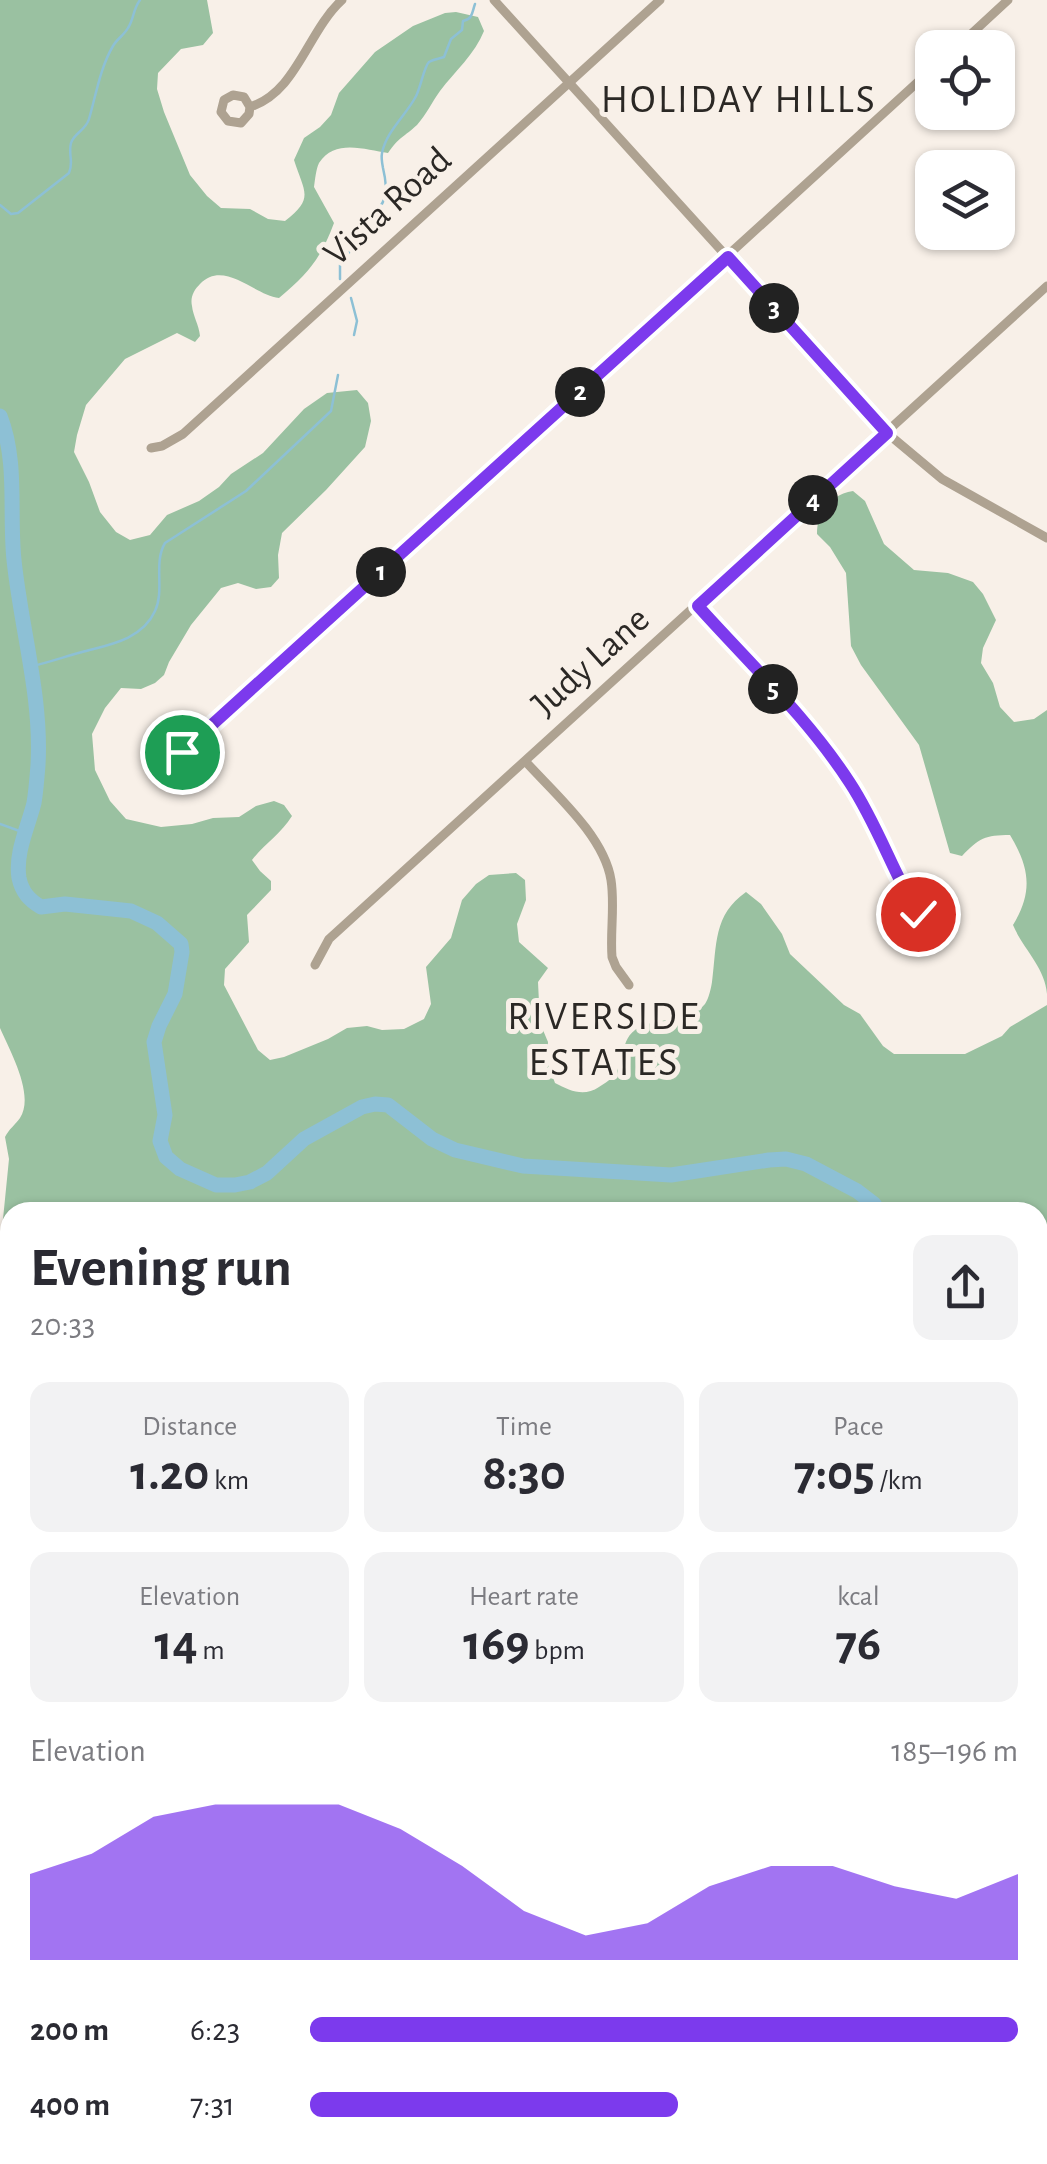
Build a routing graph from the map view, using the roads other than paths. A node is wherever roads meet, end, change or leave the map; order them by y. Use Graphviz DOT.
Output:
graph roads {
  1 [pos="342,0"];
  2 [pos="494,0"];
  3 [pos="660,0"];
  4 [pos="1008,0"];
  5 [pos="976,30"];
  6 [pos="569,82"];
  7 [pos="915,86"];
  8 [pos="250,107"];
  9 [pos="728,257"];
  10 [pos="1047,286"];
  11 [pos="887,433"];
  12 [pos="152,448"];
  13 [pos="1047,538"];
  14 [pos="698,606"];
  15 [pos="182,752"];
  16 [pos="526,762"];
  17 [pos="944,939"];
  18 [pos="314,964"];
  19 [pos="629,985"];
  1 -- 8 [label="street"];
  2 -- 6 [label="street"];
  3 -- 6 [label="street, Vista Road"];
  4 -- 5 [label="street"];
  6 -- 9 [label="street"];
  6 -- 12 [label="street, Vista Road"];
  7 -- 9 [label="street"];
  9 -- 11 [label="street"];
  9 -- 15 [label="street"];
  10 -- 11 [label="street, Judy Lane"];
  11 -- 13 [label="street"];
  11 -- 14 [label="street, Judy Lane"];
  14 -- 16 [label="street, Judy Lane"];
  14 -- 17 [label="street"];
  16 -- 18 [label="street, Judy Lane"];
  16 -- 19 [label="street"];
}
